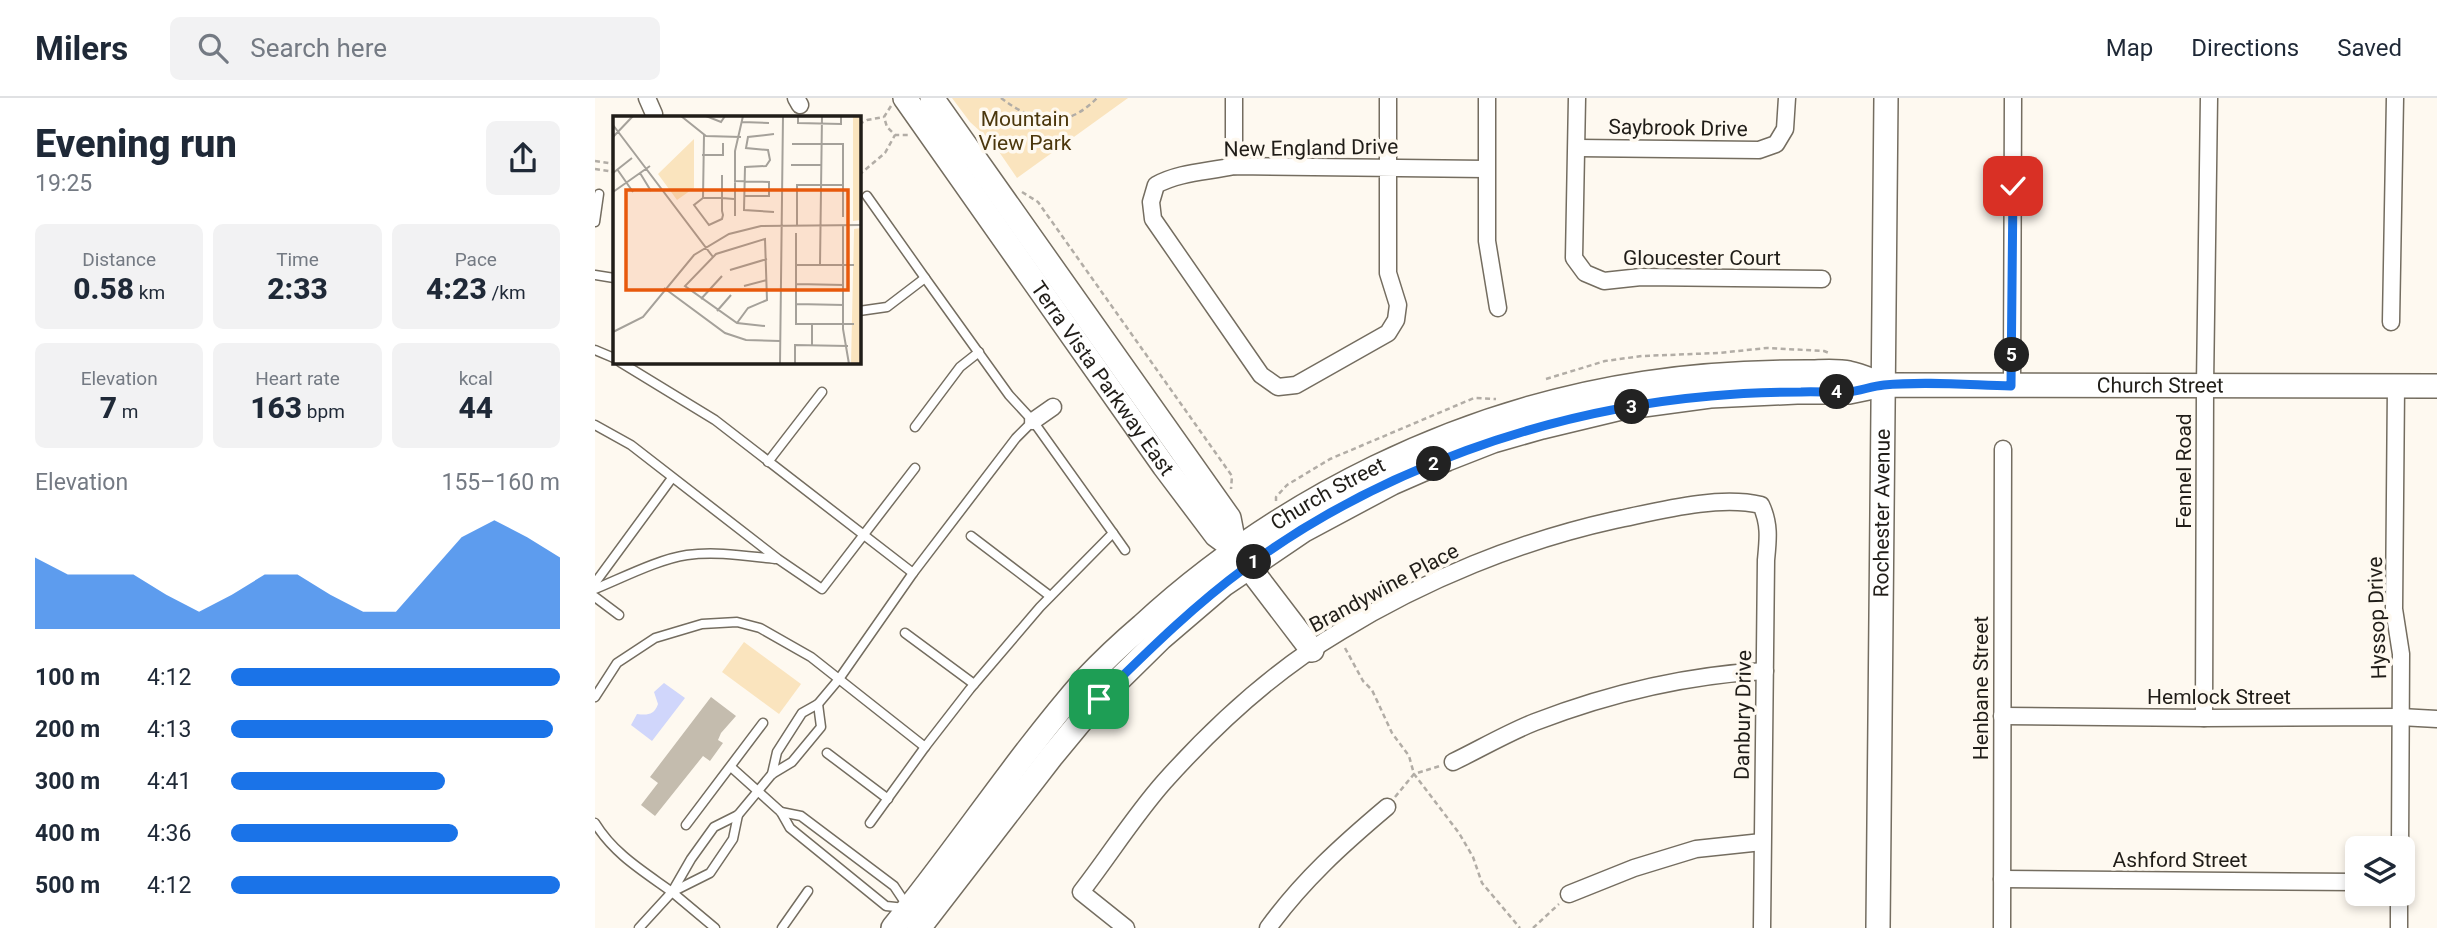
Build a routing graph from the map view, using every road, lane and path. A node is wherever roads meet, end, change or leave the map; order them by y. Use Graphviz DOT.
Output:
graph roads {
  1 [pos="647,98"];
  2 [pos="932,98"];
  3 [pos="1001,98"];
  4 [pos="1097,98"];
  5 [pos="1234,98"];
  6 [pos="1388,98"];
  7 [pos="1486,98"];
  8 [pos="1577,98"];
  9 [pos="1787,98"];
  10 [pos="1886,98"];
  11 [pos="2014,98"];
  12 [pos="2209,98"];
  13 [pos="2395,98"];
  14 [pos="899,101"];
  15 [pos="654,114"];
  16 [pos="884,117"];
  17 [pos="861,123"];
  18 [pos="912,132"];
  19 [pos="895,135"];
  20 [pos="1578,148"];
  21 [pos="595,161"];
  22 [pos="613,164"];
  23 [pos="1234,166"];
  24 [pos="1388,166"];
  25 [pos="595,169"];
  26 [pos="1486,169"];
  27 [pos="613,172"];
  28 [pos="861,173"];
  29 [pos="1022,192"];
  30 [pos="599,194"];
  31 [pos="867,196"];
  32 [pos="595,222"];
  33 [pos="595,275"];
  34 [pos="613,278"];
  35 [pos="925,278"];
  36 [pos="1822,279"];
  37 [pos="1498,308"];
  38 [pos="861,311"];
  39 [pos="2391,322"];
  40 [pos="595,349"];
  41 [pos="979,352"];
  42 [pos="1832,355"];
  43 [pos="613,358"];
  44 [pos="623,364"];
  45 [pos="1546,379"];
  46 [pos="1883,385"];
  47 [pos="2011,386"];
  48 [pos="2205,386"];
  49 [pos="2396,386"];
  50 [pos="2437,387"];
  51 [pos="822,392"];
  52 [pos="1498,400"];
  53 [pos="1053,407"];
  54 [pos="1033,421"];
  55 [pos="595,425"];
  56 [pos="915,427"];
  57 [pos="2003,449"];
  58 [pos="768,462"];
  59 [pos="915,468"];
  60 [pos="672,478"];
  61 [pos="1231,493"];
  62 [pos="1276,505"];
  63 [pos="1761,505"];
  64 [pos="1113,533"];
  65 [pos="864,535"];
  66 [pos="971,536"];
  67 [pos="1125,550"];
  68 [pos="1241,558"];
  69 [pos="778,559"];
  70 [pos="912,573"];
  71 [pos="595,583"];
  72 [pos="595,589"];
  73 [pos="1050,596"];
  74 [pos="595,597"];
  75 [pos="619,614"];
  76 [pos="905,633"];
  77 [pos="1345,648"];
  78 [pos="1312,650"];
  79 [pos="1765,671"];
  80 [pos="839,680"];
  81 [pos="974,684"];
  82 [pos="595,697"];
  83 [pos="818,704"];
  84 [pos="2002,716"];
  85 [pos="2400,717"];
  86 [pos="2204,718"];
  87 [pos="2437,719"];
  88 [pos="763,723"];
  89 [pos="925,747"];
  90 [pos="827,753"];
  91 [pos="1453,762"];
  92 [pos="731,768"];
  93 [pos="772,774"];
  94 [pos="1414,774"];
  95 [pos="759,791"];
  96 [pos="888,799"];
  97 [pos="1387,807"];
  98 [pos="781,812"];
  99 [pos="737,815"];
  100 [pos="595,823"];
  101 [pos="870,823"];
  102 [pos="686,825"];
  103 [pos="2400,836"];
  104 [pos="1762,842"];
  105 [pos="2002,879"];
  106 [pos="2345,882"];
  107 [pos="808,891"];
  108 [pos="672,892"];
  109 [pos="1569,894"];
  110 [pos="2399,906"];
  111 [pos="923,921"];
  112 [pos="639,928"];
  113 [pos="715,928"];
  114 [pos="782,928"];
  115 [pos="893,928"];
  116 [pos="1126,928"];
  117 [pos="1268,928"];
  118 [pos="1520,928"];
  119 [pos="1533,928"];
  120 [pos="1762,928"];
  121 [pos="1878,928"];
  122 [pos="2002,928"];
  123 [pos="2399,928"];
  1 -- 15 [label="street"];
  2 -- 68 [label="main road"];
  3 -- 4 [label="path"];
  5 -- 23 [label="street"];
  6 -- 24 [label="street"];
  7 -- 26 [label="street"];
  8 -- 20 [label="street"];
  9 -- 20 [label="street, Saybrook Drive"];
  10 -- 46 [label="main road, Rochester Avenue"];
  11 -- 47 [label="street"];
  12 -- 48 [label="street, Fennel Road"];
  13 -- 39 [label="street"];
  14 -- 16 [label="path"];
  14 -- 68 [label="main road, Terra Vista Parkway East"];
  16 -- 17 [label="path"];
  16 -- 19 [label="path"];
  18 -- 19 [label="path"];
  19 -- 28 [label="path"];
  20 -- 36 [label="street, Gloucester Court"];
  21 -- 22 [label="path"];
  23 -- 24 [label="street, New England Drive"];
  23 -- 24 [label="street, New England Drive"];
  24 -- 26 [label="street, New England Drive"];
  25 -- 27 [label="path"];
  26 -- 37 [label="street"];
  29 -- 61 [label="path"];
  30 -- 32 [label="lane"];
  31 -- 35 [label="lane"];
  33 -- 34 [label="lane"];
  35 -- 38 [label="lane"];
  35 -- 41 [label="lane"];
  40 -- 43 [label="lane"];
  41 -- 54 [label="lane"];
  41 -- 56 [label="lane"];
  42 -- 45 [label="path"];
  44 -- 58 [label="lane"];
  46 -- 47 [label="main road, Church Street"];
  46 -- 68 [label="main road, Church Street"];
  46 -- 121 [label="main road, Rochester Avenue"];
  47 -- 48 [label="main road, Church Street"];
  48 -- 49 [label="main road, Church Street"];
  48 -- 86 [label="street, Fennel Road"];
  49 -- 50 [label="main road, Church Street"];
  49 -- 85 [label="street, Hyssop Drive"];
  51 -- 58 [label="lane"];
  52 -- 62 [label="path"];
  53 -- 54 [label="street"];
  54 -- 64 [label="lane"];
  54 -- 70 [label="lane"];
  55 -- 60 [label="lane"];
  57 -- 84 [label="street, Henbane Street"];
  58 -- 65 [label="lane"];
  59 -- 65 [label="lane"];
  60 -- 69 [label="lane"];
  60 -- 71 [label="lane"];
  63 -- 78 [label="street, Brandywine Place"];
  63 -- 79 [label="street, Danbury Drive"];
  64 -- 67 [label="lane"];
  64 -- 73 [label="lane"];
  65 -- 69 [label="lane"];
  65 -- 70 [label="lane"];
  66 -- 73 [label="lane"];
  68 -- 78 [label="main road, Terra Vista Parkway East"];
  68 -- 111 [label="main road, Church Street"];
  69 -- 72 [label="lane"];
  70 -- 80 [label="lane"];
  73 -- 81 [label="lane"];
  74 -- 75 [label="lane"];
  76 -- 81 [label="lane"];
  77 -- 94 [label="path"];
  78 -- 116 [label="street, Brandywine Place"];
  79 -- 91 [label="street"];
  79 -- 104 [label="street, Danbury Drive"];
  80 -- 82 [label="lane"];
  80 -- 83 [label="lane"];
  80 -- 89 [label="lane"];
  81 -- 89 [label="lane"];
  83 -- 93 [label="lane"];
  83 -- 93 [label="lane"];
  84 -- 86 [label="street, Hemlock Street"];
  84 -- 105 [label="street, Henbane Street"];
  85 -- 86 [label="street, Hemlock Street"];
  85 -- 87 [label="street, Hemlock Street"];
  85 -- 103 [label="street, Hyssop Drive"];
  88 -- 92 [label="lane"];
  89 -- 96 [label="lane"];
  90 -- 96 [label="lane"];
  91 -- 94 [label="path"];
  92 -- 95 [label="lane"];
  92 -- 102 [label="lane"];
  93 -- 95 [label="lane"];
  94 -- 97 [label="path"];
  94 -- 118 [label="path"];
  95 -- 98 [label="lane"];
  95 -- 99 [label="lane"];
  96 -- 101 [label="lane"];
  97 -- 117 [label="street"];
  98 -- 111 [label="lane"];
  98 -- 111 [label="lane"];
  99 -- 108 [label="lane"];
  99 -- 108 [label="lane"];
  100 -- 108 [label="lane"];
  104 -- 109 [label="street"];
  104 -- 120 [label="street, Danbury Drive"];
  105 -- 106 [label="street, Ashford Street"];
  105 -- 122 [label="street, Henbane Street"];
  107 -- 114 [label="lane"];
  108 -- 112 [label="lane"];
  108 -- 113 [label="lane"];
  109 -- 119 [label="path"];
  110 -- 123 [label="street"];
  111 -- 115 [label="main road, Church Street"];
}
